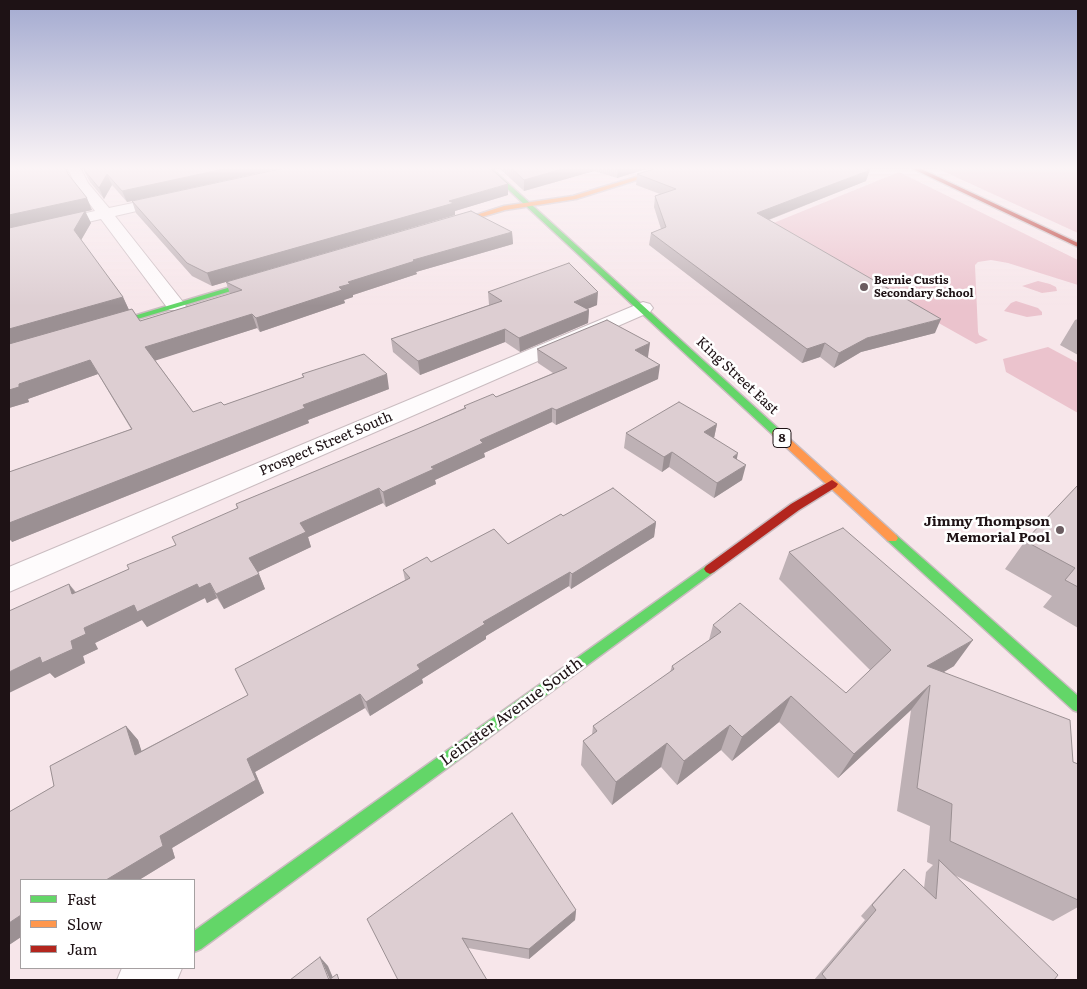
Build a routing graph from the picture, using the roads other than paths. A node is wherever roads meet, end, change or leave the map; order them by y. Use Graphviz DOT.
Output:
graph roads {
  1 [pos="110,213"];
  2 [pos="484,213"];
  3 [pos="538,213"];
  4 [pos="1009,213"];
  5 [pos="106,214"];
  6 [pos="429,231"];
  7 [pos="9,235"];
  8 [pos="1078,246"];
  9 [pos="279,275"];
  10 [pos="176,306"];
  11 [pos="643,308"];
  12 [pos="92,330"];
  13 [pos="832,484"];
  14 [pos="9,580"];
  15 [pos="1078,706"];
  16 [pos="195,941"];
  17 [pos="157,969"];
  18 [pos="141,980"];
  1 -- 5 [label="street"];
  2 -- 6 [label="main road"];
  3 -- 11 [label="main road, King Street East / 8"];
  4 -- 8 [label="main road"];
  5 -- 7 [label="street"];
  5 -- 10 [label="street"];
  9 -- 10 [label="main road"];
  10 -- 12 [label="main road"];
  11 -- 13 [label="main road, King Street East / 8"];
  11 -- 14 [label="street, Prospect Street South"];
  13 -- 15 [label="main road, King Street East / 8"];
  13 -- 16 [label="main road, Leinster Avenue South"];
  17 -- 18 [label="street"];
}
